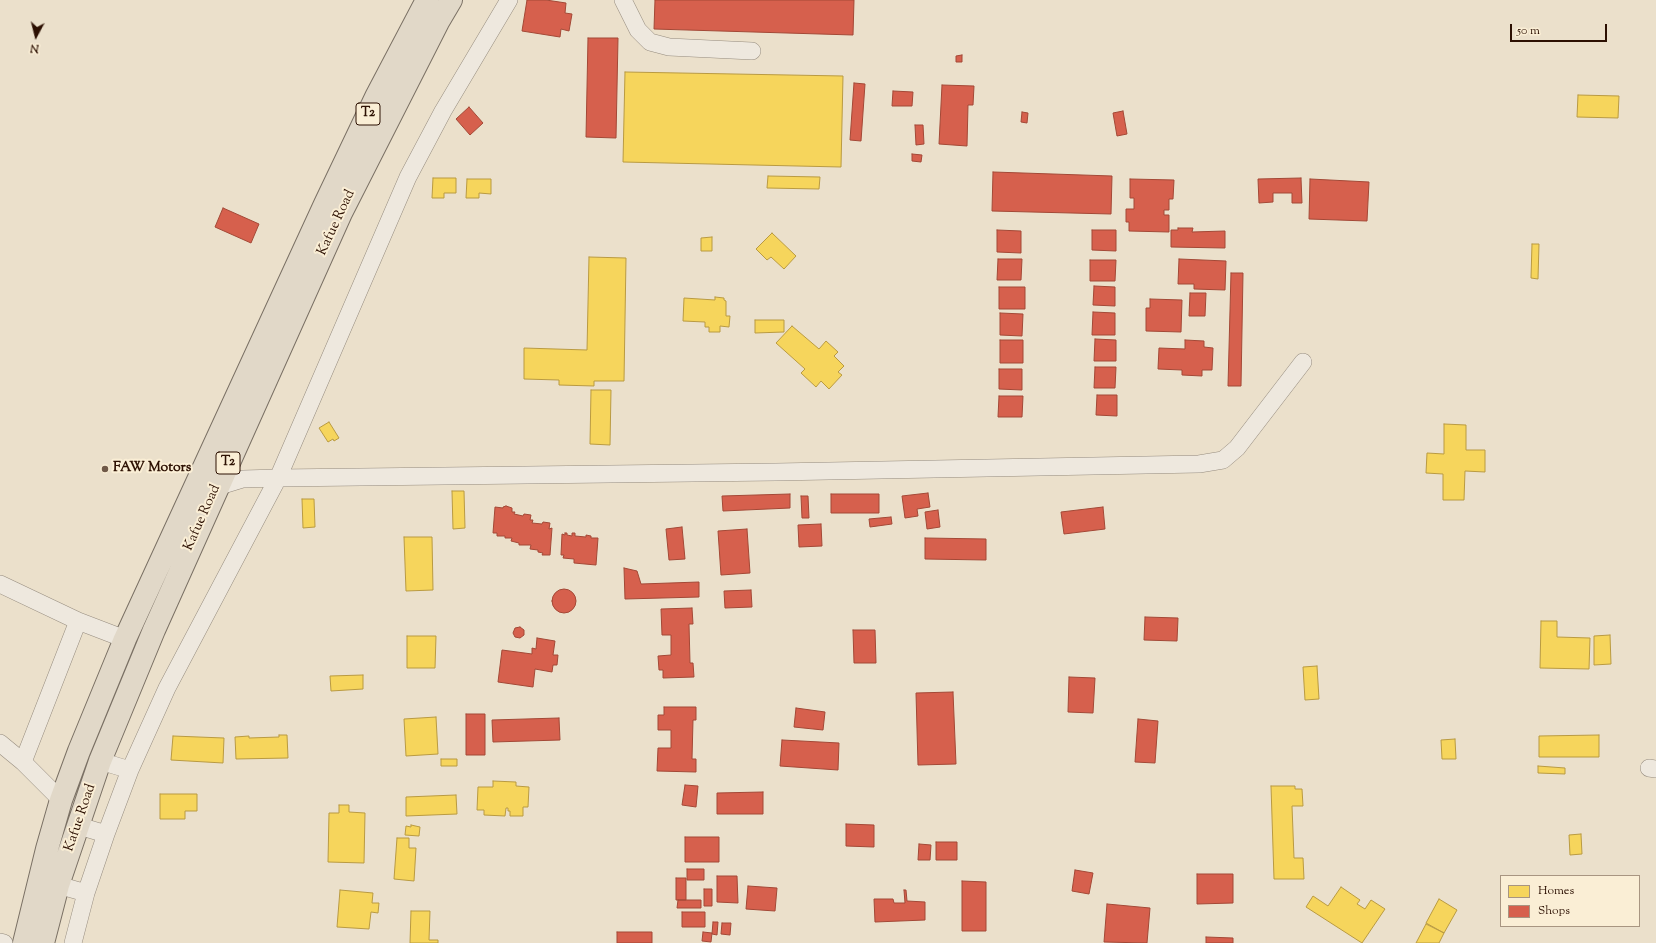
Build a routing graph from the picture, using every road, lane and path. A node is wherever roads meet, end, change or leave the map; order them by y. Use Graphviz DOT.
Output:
graph roads {
  1 [pos="416,0"];
  2 [pos="428,0"];
  3 [pos="451,0"];
  4 [pos="509,0"];
  5 [pos="623,0"];
  6 [pos="414,26"];
  7 [pos="752,51"];
  8 [pos="1303,362"];
  9 [pos="278,478"];
  10 [pos="217,487"];
  11 [pos="0,584"];
  12 [pos="78,621"];
  13 [pos="125,639"];
  14 [pos="0,743"];
  15 [pos="100,761"];
  16 [pos="23,762"];
  17 [pos="130,770"];
  18 [pos="61,800"];
  19 [pos="79,826"];
  20 [pos="106,834"];
  21 [pos="58,885"];
  22 [pos="86,893"];
  23 [pos="0,942"];
  24 [pos="4,943"];
  25 [pos="24,943"];
  26 [pos="44,943"];
  27 [pos="73,943"];
  1 -- 6 [label="street"];
  2 -- 6 [label="main road, Kafue Road / T2"];
  3 -- 10 [label="main road, Kafue Road / T2"];
  4 -- 9 [label="street"];
  5 -- 7 [label="street"];
  6 -- 13 [label="main road, Kafue Road / T2"];
  8 -- 9 [label="street"];
  9 -- 10 [label="street"];
  9 -- 17 [label="street"];
  10 -- 15 [label="main road, Kafue Road / T2"];
  11 -- 12 [label="street"];
  12 -- 13 [label="street"];
  12 -- 16 [label="street"];
  13 -- 18 [label="main road, Kafue Road / T2"];
  14 -- 16 [label="street"];
  15 -- 17 [label="street"];
  15 -- 19 [label="main road, Kafue Road / T2"];
  16 -- 18 [label="street"];
  17 -- 20 [label="street"];
  18 -- 25 [label="main road, Kafue Road / T2"];
  19 -- 20 [label="street"];
  19 -- 21 [label="main road, Kafue Road / T2"];
  20 -- 22 [label="street"];
  21 -- 22 [label="street"];
  21 -- 26 [label="main road, Kafue Road / T2"];
  22 -- 27 [label="street"];
  23 -- 24 [label="street"];
}
